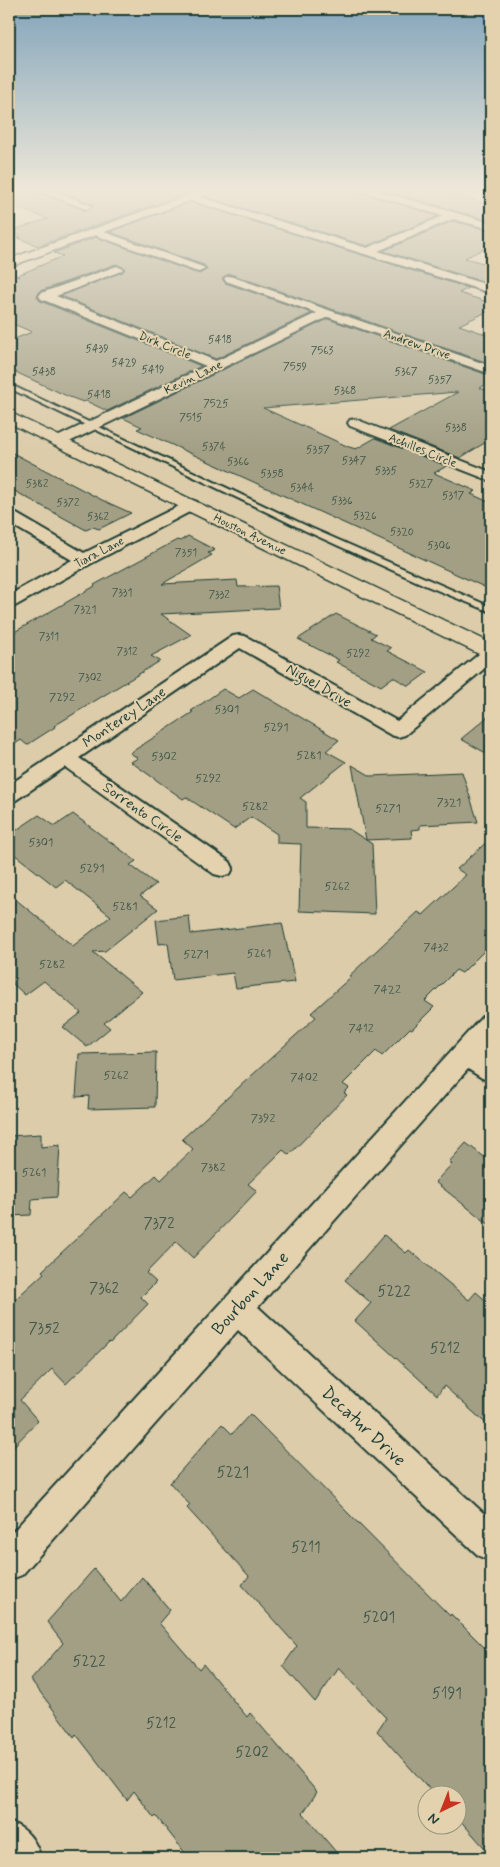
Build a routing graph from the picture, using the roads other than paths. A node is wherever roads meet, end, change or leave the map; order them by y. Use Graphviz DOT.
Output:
graph roads {
  1 [pos="95,277"];
  2 [pos="449,277"];
  3 [pos="230,279"];
  4 [pos="491,290"];
  5 [pos="327,312"];
  6 [pos="217,366"];
  7 [pos="491,370"];
  8 [pos="9,386"];
  9 [pos="9,417"];
  10 [pos="356,423"];
  11 [pos="92,426"];
  12 [pos="60,441"];
  13 [pos="491,478"];
  14 [pos="191,505"];
  15 [pos="9,516"];
  16 [pos="84,560"];
  17 [pos="9,602"];
  18 [pos="491,610"];
  19 [pos="240,640"];
  20 [pos="491,652"];
  21 [pos="64,757"];
  22 [pos="9,795"];
  23 [pos="222,868"];
  24 [pos="491,1025"];
  25 [pos="466,1053"];
  26 [pos="491,1070"];
  27 [pos="236,1308"];
  28 [pos="491,1544"];
  29 [pos="9,1562"];
  30 [pos="9,1842"];
  31 [pos="21,1858"];
  1 -- 6 [label="street, Dirk Circle"];
  2 -- 4 [label="street"];
  3 -- 5 [label="street, Andrew Drive"];
  5 -- 6 [label="street, Kevin Lane"];
  5 -- 7 [label="street, Andrew Drive"];
  6 -- 11 [label="street, Kevin Lane"];
  8 -- 11 [label="lane"];
  9 -- 12 [label="street, Houston Avenue"];
  10 -- 13 [label="street, Achilles Circle"];
  11 -- 12 [label="street, Kevin Lane"];
  11 -- 18 [label="lane"];
  12 -- 14 [label="street, Houston Avenue"];
  14 -- 16 [label="street, Tiara Lane"];
  14 -- 20 [label="street, Houston Avenue"];
  15 -- 16 [label="street"];
  16 -- 17 [label="street, Tiara Lane"];
  19 -- 20 [label="street, Niguel Drive"];
  19 -- 21 [label="street, Monterey Lane"];
  21 -- 22 [label="street, Monterey Lane"];
  21 -- 23 [label="street, Sorrento Circle"];
  24 -- 25 [label="street, Bourbon Lane"];
  25 -- 26 [label="street"];
  25 -- 27 [label="street, Bourbon Lane"];
  27 -- 28 [label="street, Decatur Drive"];
  27 -- 29 [label="street, Bourbon Lane"];
  30 -- 31 [label="street"];
}
